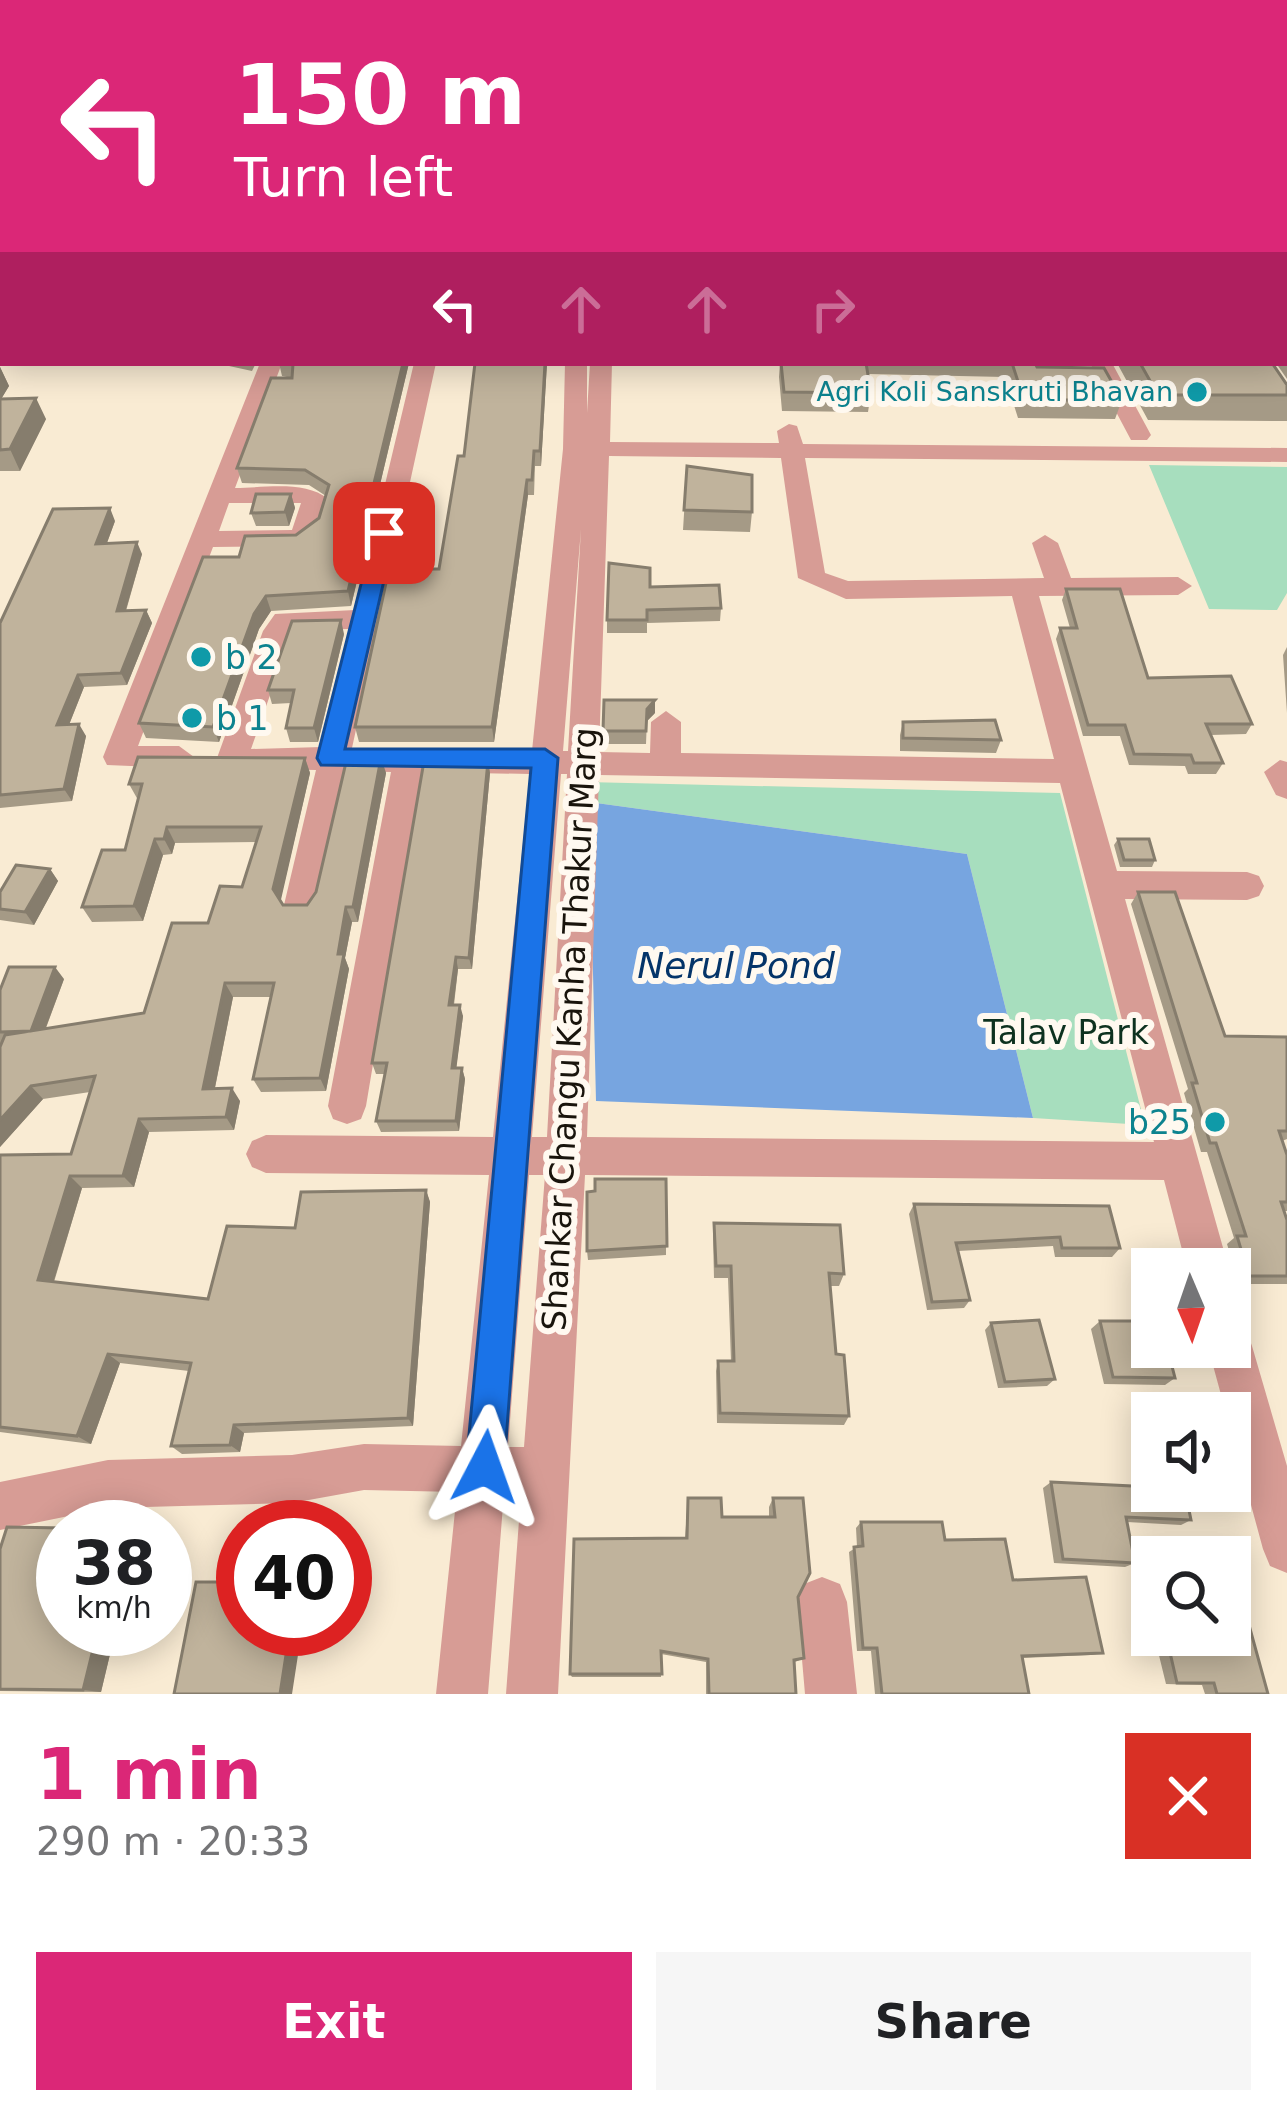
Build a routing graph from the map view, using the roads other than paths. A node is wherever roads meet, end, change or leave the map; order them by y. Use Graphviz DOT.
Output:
graph roads {
  1 [pos="271,366"];
  2 [pos="424,366"];
  3 [pos="576,366"];
  4 [pos="601,366"];
  5 [pos="1103,366"];
  6 [pos="1139,435"];
  7 [pos="1287,436"];
  8 [pos="587,440"];
  9 [pos="789,441"];
  10 [pos="1287,455"];
  11 [pos="222,496"];
  12 [pos="254,496"];
  13 [pos="206,539"];
  14 [pos="241,539"];
  15 [pos="1045,543"];
  16 [pos="1178,586"];
  17 [pos="1023,587"];
  18 [pos="1061,587"];
  19 [pos="364,619"];
  20 [pos="666,722"];
  21 [pos="233,758"];
  22 [pos="330,758"];
  23 [pos="409,758"];
  24 [pos="563,759"];
  25 [pos="665,762"];
  26 [pos="1069,772"];
  27 [pos="1100,885"];
  28 [pos="1247,886"];
  29 [pos="301,905"];
  30 [pos="347,1106"];
  31 [pos="266,1154"];
  32 [pos="508,1154"];
  33 [pos="566,1156"];
  34 [pos="1176,1161"];
  35 [pos="1202,1248"];
  36 [pos="1236,1368"];
  37 [pos="485,1467"];
  38 [pos="547,1471"];
  39 [pos="0,1506"];
  40 [pos="1287,1549"];
  41 [pos="822,1602"];
  42 [pos="462,1694"];
  43 [pos="532,1694"];
  44 [pos="831,1694"];
  1 -- 11 [label="street"];
  2 -- 19 [label="street"];
  3 -- 8 [label="street, Shankar Changu Kanha Thakur Marg"];
  4 -- 8 [label="street, Shankar Changu Kanha Thakur Marg"];
  5 -- 6 [label="street"];
  6 -- 7 [label="street"];
  6 -- 9 [label="street"];
  8 -- 9 [label="street"];
  8 -- 24 [label="street, Shankar Changu Kanha Thakur Marg"];
  9 -- 10 [label="street"];
  9 -- 17 [label="street"];
  11 -- 12 [label="street"];
  11 -- 13 [label="street"];
  12 -- 14 [label="street"];
  12 -- 14 [label="street"];
  13 -- 14 [label="street"];
  13 -- 21 [label="street"];
  15 -- 18 [label="street"];
  16 -- 18 [label="street"];
  17 -- 18 [label="street"];
  17 -- 26 [label="street"];
  19 -- 21 [label="street"];
  19 -- 22 [label="street"];
  20 -- 25 [label="street"];
  21 -- 22 [label="street"];
  22 -- 23 [label="street"];
  22 -- 29 [label="street"];
  23 -- 24 [label="street"];
  23 -- 30 [label="street"];
  24 -- 25 [label="street"];
  24 -- 32 [label="street, Shankar Changu Kanha Thakur Marg"];
  24 -- 33 [label="street, Shankar Changu Kanha Thakur Marg"];
  25 -- 26 [label="street"];
  26 -- 27 [label="street"];
  27 -- 28 [label="street"];
  27 -- 34 [label="street"];
  31 -- 32 [label="street"];
  32 -- 33 [label="street"];
  32 -- 37 [label="street, Shankar Changu Kanha Thakur Marg"];
  33 -- 34 [label="street"];
  33 -- 38 [label="street, Shankar Changu Kanha Thakur Marg"];
  34 -- 35 [label="street"];
  36 -- 40 [label="street"];
  37 -- 38 [label="street"];
  37 -- 39 [label="street"];
  37 -- 42 [label="street, Shankar Changu Kanha Thakur Marg"];
  38 -- 43 [label="street, Shankar Changu Kanha Thakur Marg"];
  41 -- 44 [label="street"];
}
